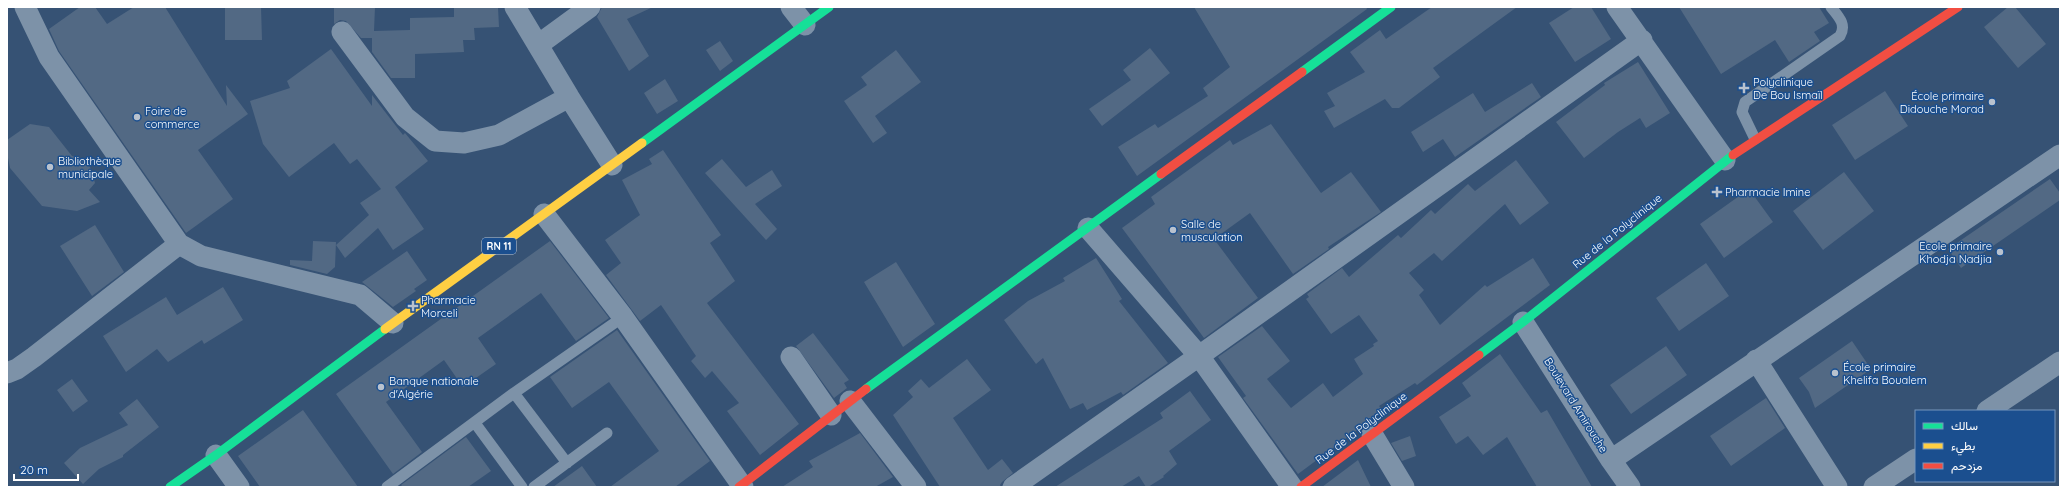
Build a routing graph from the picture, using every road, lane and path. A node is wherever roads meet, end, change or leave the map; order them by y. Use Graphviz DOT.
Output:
graph roads {
  1 [pos="25,7"];
  2 [pos="515,7"];
  3 [pos="590,7"];
  4 [pos="791,7"];
  5 [pos="829,7"];
  6 [pos="1391,7"];
  7 [pos="1617,7"];
  8 [pos="1831,7"];
  9 [pos="1958,7"];
  10 [pos="805,26"];
  11 [pos="342,32"];
  12 [pos="1642,40"];
  13 [pos="538,45"];
  14 [pos="569,97"];
  15 [pos="1755,139"];
  16 [pos="2060,155"];
  17 [pos="1725,160"];
  18 [pos="612,165"];
  19 [pos="544,214"];
  20 [pos="1088,228"];
  21 [pos="179,244"];
  22 [pos="623,317"];
  23 [pos="1523,322"];
  24 [pos="393,323"];
  25 [pos="1199,356"];
  26 [pos="791,357"];
  27 [pos="1756,360"];
  28 [pos="2060,362"];
  29 [pos="7,373"];
  30 [pos="514,393"];
  31 [pos="850,401"];
  32 [pos="1988,410"];
  33 [pos="831,415"];
  34 [pos="475,423"];
  35 [pos="607,433"];
  36 [pos="1372,434"];
  37 [pos="216,455"];
  38 [pos="1611,460"];
  39 [pos="1915,460"];
  40 [pos="566,463"];
  41 [pos="741,486"];
  42 [pos="170,487"];
  43 [pos="239,487"];
  44 [pos="387,487"];
  45 [pos="522,487"];
  46 [pos="534,487"];
  47 [pos="916,487"];
  48 [pos="1012,487"];
  49 [pos="1292,487"];
  50 [pos="1301,487"];
  51 [pos="1404,487"];
  52 [pos="1630,487"];
  53 [pos="1837,487"];
  54 [pos="1874,487"];
  1 -- 21 [label="street"];
  2 -- 13 [label="street"];
  3 -- 13 [label="street"];
  4 -- 10 [label="street"];
  5 -- 10 [label="street, RN 11"];
  6 -- 20 [label="street"];
  7 -- 12 [label="street"];
  8 -- 15 [label="lane"];
  9 -- 15 [label="street, Rue de la Polyclinique"];
  10 -- 18 [label="street, RN 11"];
  11 -- 14 [label="street"];
  12 -- 17 [label="street"];
  12 -- 25 [label="street"];
  13 -- 14 [label="street"];
  14 -- 18 [label="street"];
  15 -- 17 [label="street, Rue de la Polyclinique"];
  16 -- 27 [label="street"];
  17 -- 23 [label="street, Rue de la Polyclinique"];
  18 -- 19 [label="street, RN 11"];
  19 -- 22 [label="street"];
  19 -- 24 [label="street, RN 11"];
  20 -- 25 [label="street"];
  20 -- 31 [label="street"];
  21 -- 24 [label="street"];
  21 -- 29 [label="street"];
  22 -- 30 [label="lane"];
  22 -- 41 [label="street"];
  23 -- 36 [label="street, Rue de la Polyclinique"];
  23 -- 38 [label="street, Boulevard Amirouche"];
  24 -- 37 [label="street, RN 11"];
  25 -- 48 [label="street"];
  25 -- 49 [label="street"];
  26 -- 33 [label="street"];
  27 -- 38 [label="street"];
  27 -- 53 [label="street"];
  28 -- 32 [label="street"];
  30 -- 34 [label="lane"];
  30 -- 40 [label="lane"];
  31 -- 33 [label="street"];
  31 -- 47 [label="street"];
  33 -- 41 [label="street"];
  34 -- 44 [label="lane"];
  34 -- 45 [label="lane"];
  35 -- 40 [label="lane"];
  36 -- 50 [label="street, Rue de la Polyclinique"];
  36 -- 51 [label="street"];
  37 -- 42 [label="street, RN 11"];
  37 -- 43 [label="street"];
  38 -- 52 [label="street, Boulevard Amirouche"];
  39 -- 54 [label="street"];
  40 -- 46 [label="lane"];
}
